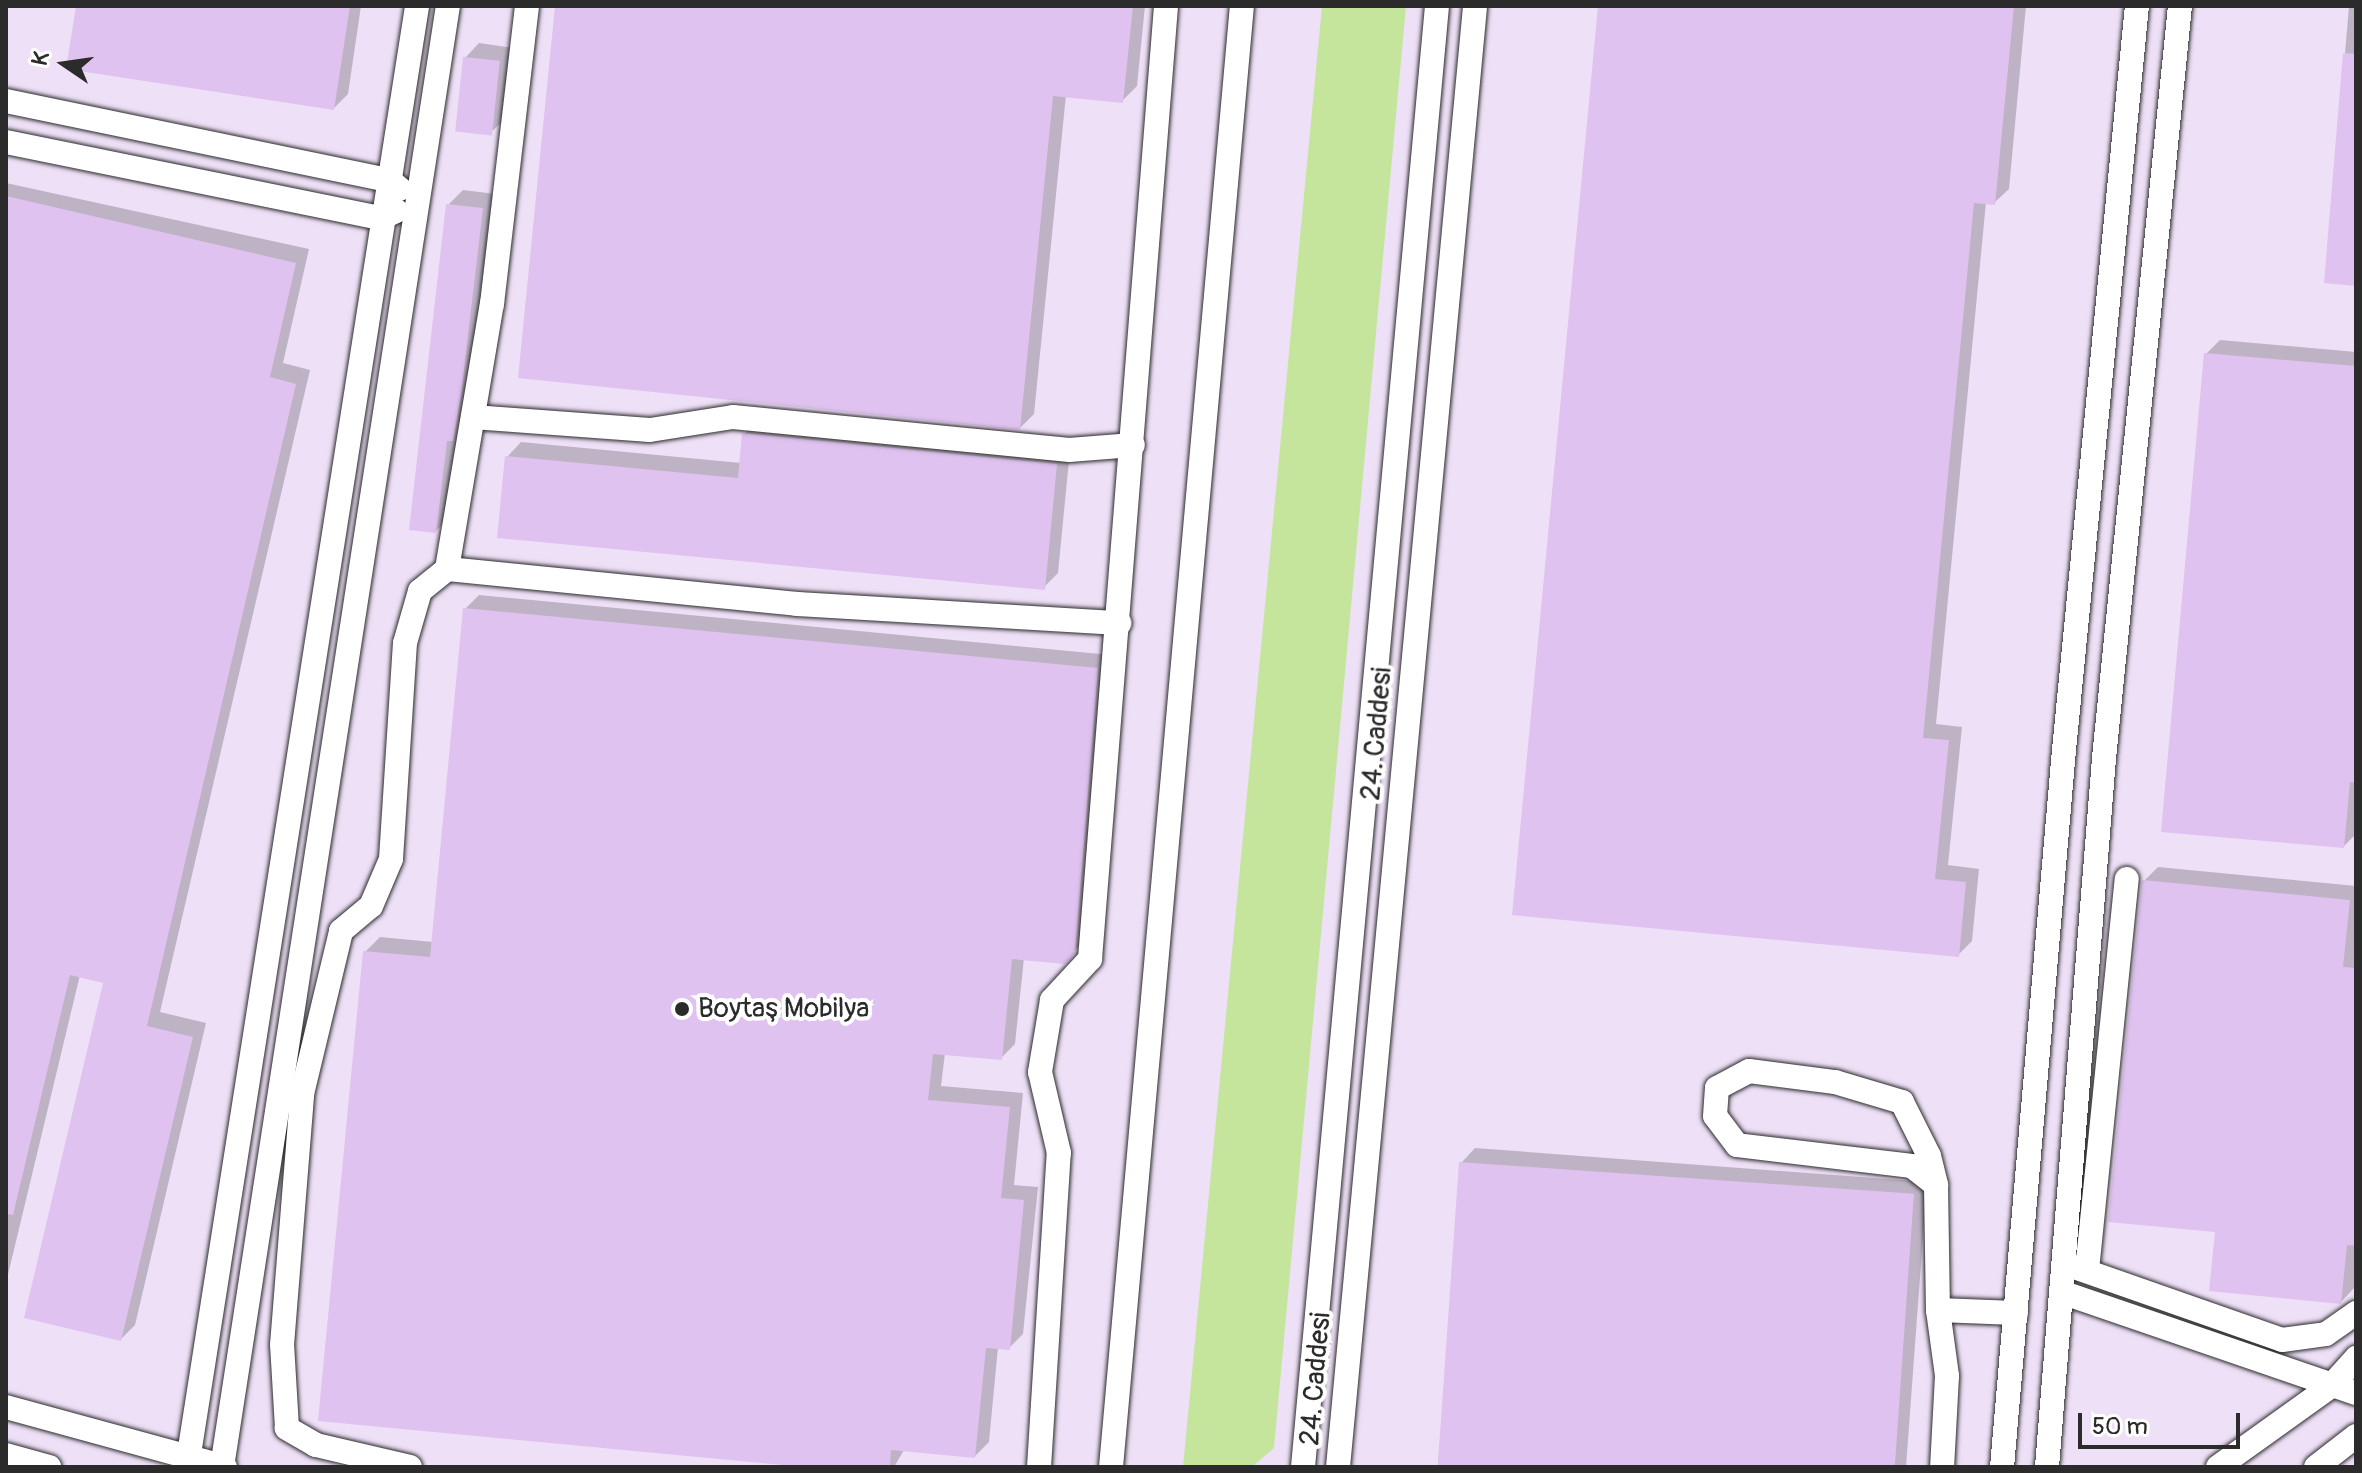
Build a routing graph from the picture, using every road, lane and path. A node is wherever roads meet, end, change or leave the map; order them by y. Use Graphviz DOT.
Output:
graph roads {
  1 [pos="417,6"];
  2 [pos="448,6"];
  3 [pos="527,6"];
  4 [pos="1166,6"];
  5 [pos="1242,6"];
  6 [pos="1437,6"];
  7 [pos="1475,6"];
  8 [pos="2137,6"];
  9 [pos="2180,6"];
  10 [pos="6,101"];
  11 [pos="6,142"];
  12 [pos="389,180"];
  13 [pos="415,202"];
  14 [pos="381,218"];
  15 [pos="473,417"];
  16 [pos="1133,445"];
  17 [pos="447,569"];
  18 [pos="1119,623"];
  19 [pos="2127,879"];
  20 [pos="1936,1185"];
  21 [pos="2075,1268"];
  22 [pos="2061,1292"];
  23 [pos="1938,1310"];
  24 [pos="2016,1313"];
  25 [pos="2356,1313"];
  26 [pos="2356,1358"];
  27 [pos="2331,1386"];
  28 [pos="2356,1393"];
  29 [pos="6,1407"];
  30 [pos="2356,1436"];
  31 [pos="6,1455"];
  32 [pos="186,1462"];
  33 [pos="49,1467"];
  34 [pos="223,1467"];
  35 [pos="410,1467"];
  36 [pos="1039,1467"];
  37 [pos="1111,1467"];
  38 [pos="1303,1467"];
  39 [pos="1338,1467"];
  40 [pos="1942,1467"];
  41 [pos="2002,1467"];
  42 [pos="2047,1467"];
  43 [pos="2218,1467"];
  44 [pos="2316,1467"];
  1 -- 12 [label="street"];
  2 -- 13 [label="street"];
  3 -- 15 [label="street"];
  4 -- 16 [label="street"];
  5 -- 37 [label="street"];
  6 -- 38 [label="street, 24. Caddesi"];
  7 -- 39 [label="street, 24. Caddesi"];
  8 -- 24 [label="street"];
  9 -- 21 [label="street"];
  10 -- 12 [label="street"];
  11 -- 14 [label="street"];
  12 -- 13 [label="street"];
  12 -- 14 [label="street"];
  13 -- 14 [label="street"];
  13 -- 34 [label="street"];
  14 -- 32 [label="street"];
  15 -- 16 [label="street"];
  15 -- 17 [label="street"];
  16 -- 18 [label="street"];
  17 -- 18 [label="street"];
  17 -- 35 [label="street"];
  18 -- 36 [label="street"];
  19 -- 21 [label="street"];
  20 -- 20 [label="street"];
  20 -- 23 [label="street"];
  21 -- 22 [label="street"];
  21 -- 25 [label="street"];
  22 -- 27 [label="street"];
  22 -- 42 [label="street"];
  23 -- 24 [label="street"];
  23 -- 40 [label="street"];
  24 -- 41 [label="street"];
  26 -- 27 [label="street"];
  27 -- 28 [label="street"];
  27 -- 43 [label="street"];
  29 -- 32 [label="street"];
  30 -- 44 [label="street"];
  31 -- 33 [label="street"];
  32 -- 34 [label="street"];
}
